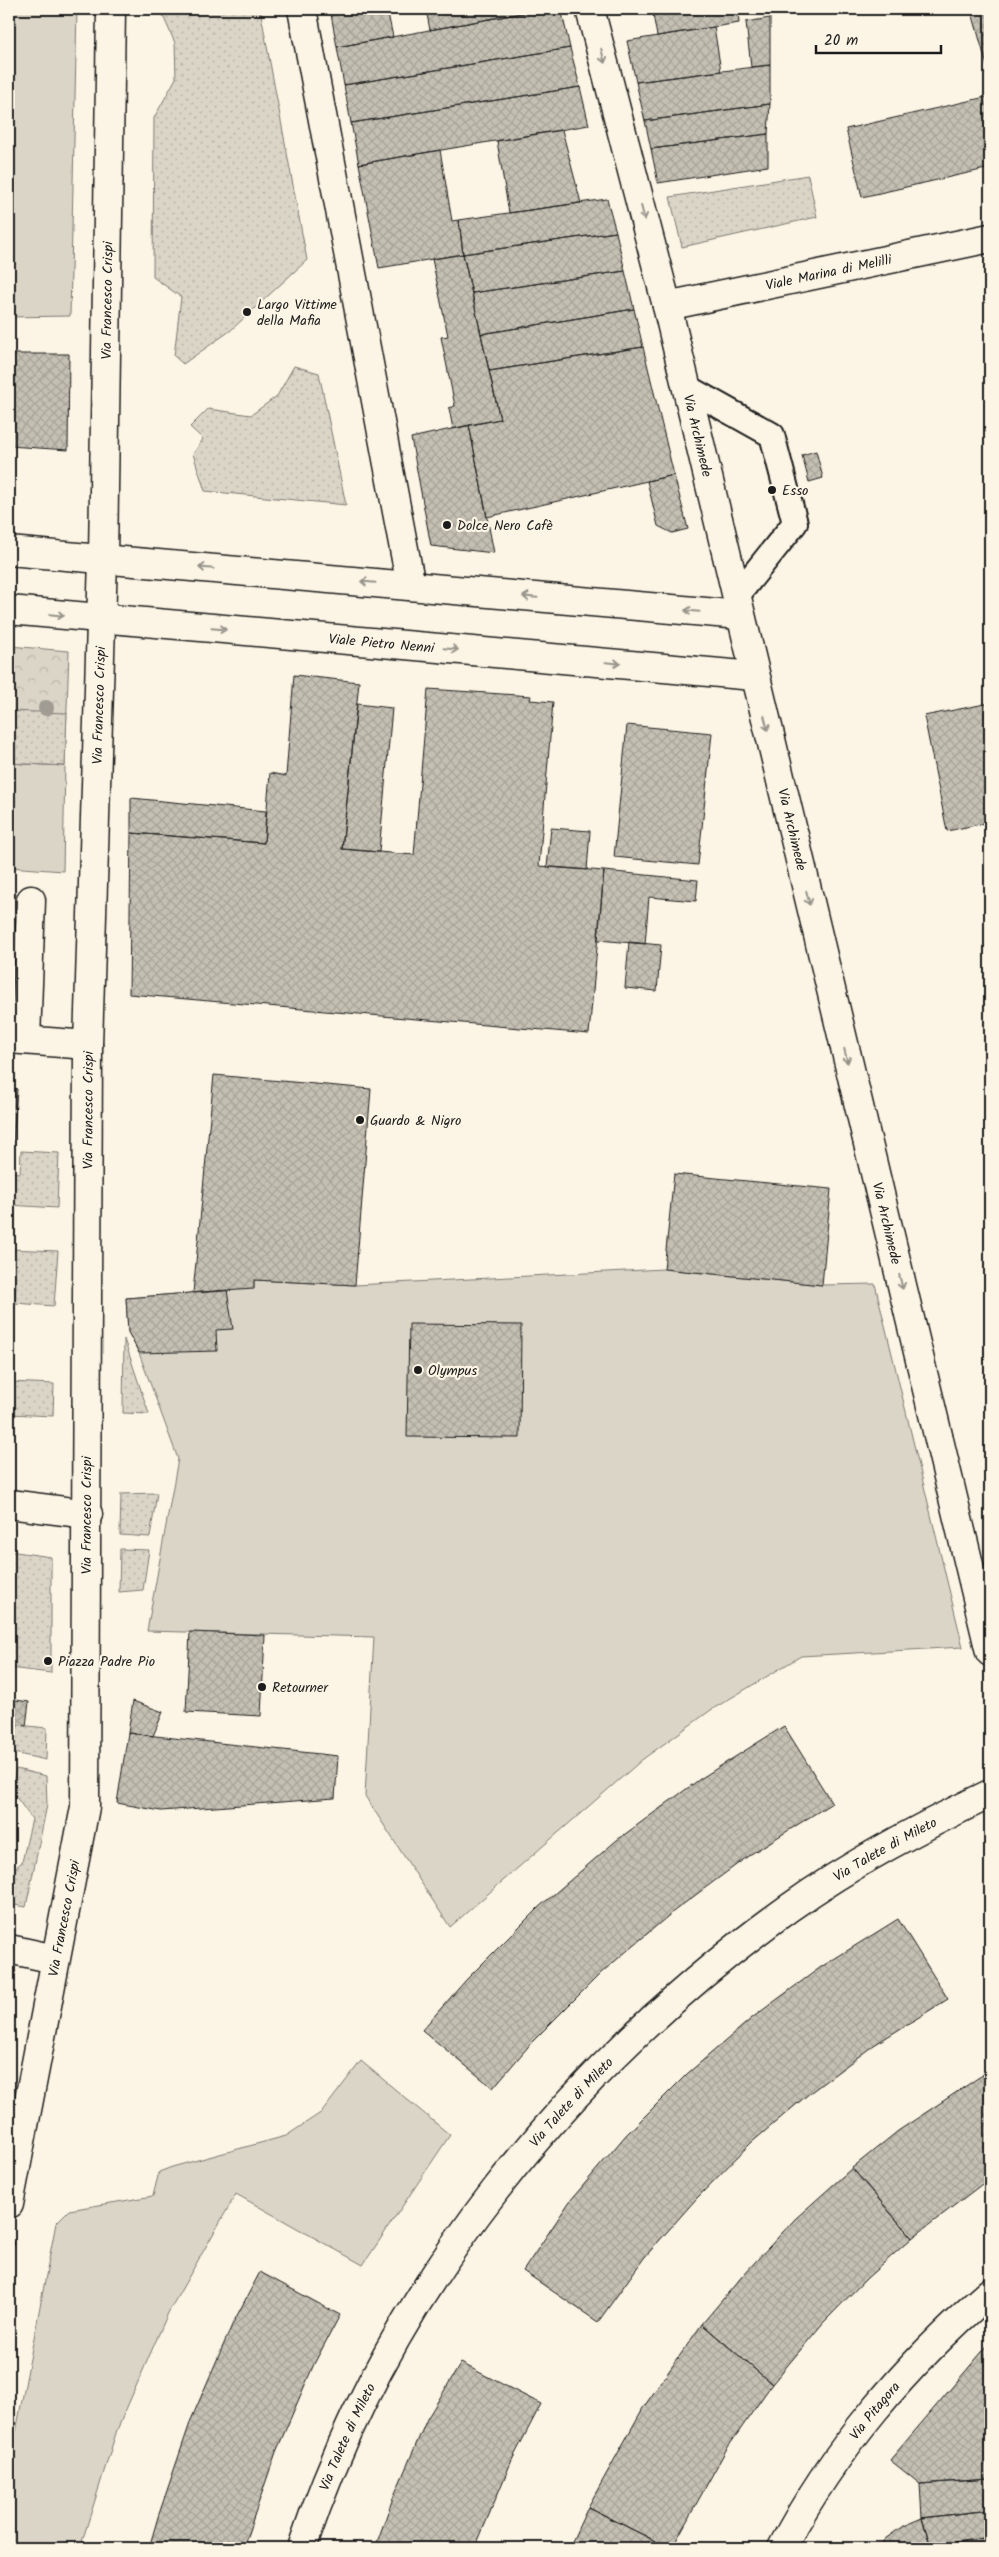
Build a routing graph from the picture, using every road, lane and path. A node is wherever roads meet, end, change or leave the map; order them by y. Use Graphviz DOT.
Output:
graph roads {
  1 [pos="111,9"];
  2 [pos="302,9"];
  3 [pos="590,9"];
  4 [pos="990,238"];
  5 [pos="667,306"];
  6 [pos="686,387"];
  7 [pos="9,551"];
  8 [pos="103,559"];
  9 [pos="411,586"];
  10 [pos="738,606"];
  11 [pos="9,610"];
  12 [pos="101,619"];
  13 [pos="754,676"];
  14 [pos="31,900"];
  15 [pos="17,1039"];
  16 [pos="88,1045"];
  17 [pos="9,1504"];
  18 [pos="88,1514"];
  19 [pos="990,1652"];
  20 [pos="990,1794"];
  21 [pos="9,1949"];
  22 [pos="55,1959"];
  23 [pos="9,2204"];
  24 [pos="990,2292"];
  25 [pos="302,2548"];
  26 [pos="782,2548"];
  1 -- 8 [label="street, Via Francesco Crispi"];
  2 -- 9 [label="street"];
  3 -- 5 [label="street, Via Archimede, one-way"];
  4 -- 5 [label="street, Viale Marina di Melilli"];
  5 -- 6 [label="street, Via Archimede"];
  6 -- 10 [label="street, Via Archimede"];
  6 -- 10 [label="lane"];
  7 -- 8 [label="street"];
  9 -- 8 [label="street, one-way"];
  8 -- 12 [label="street, Via Francesco Crispi"];
  10 -- 9 [label="street, one-way"];
  10 -- 13 [label="street, Via Archimede"];
  11 -- 12 [label="street, Viale Pietro Nenni, one-way"];
  12 -- 13 [label="street, Viale Pietro Nenni, one-way"];
  12 -- 16 [label="street, Via Francesco Crispi"];
  13 -- 19 [label="street, Via Archimede, one-way"];
  14 -- 15 [label="street"];
  15 -- 16 [label="street"];
  16 -- 18 [label="street, Via Francesco Crispi"];
  17 -- 18 [label="street"];
  18 -- 22 [label="street, Via Francesco Crispi"];
  20 -- 25 [label="street, Via Talete di Mileto"];
  21 -- 22 [label="street"];
  22 -- 23 [label="street, Via Francesco Crispi"];
  24 -- 26 [label="street, Via Pitagora"];
}
